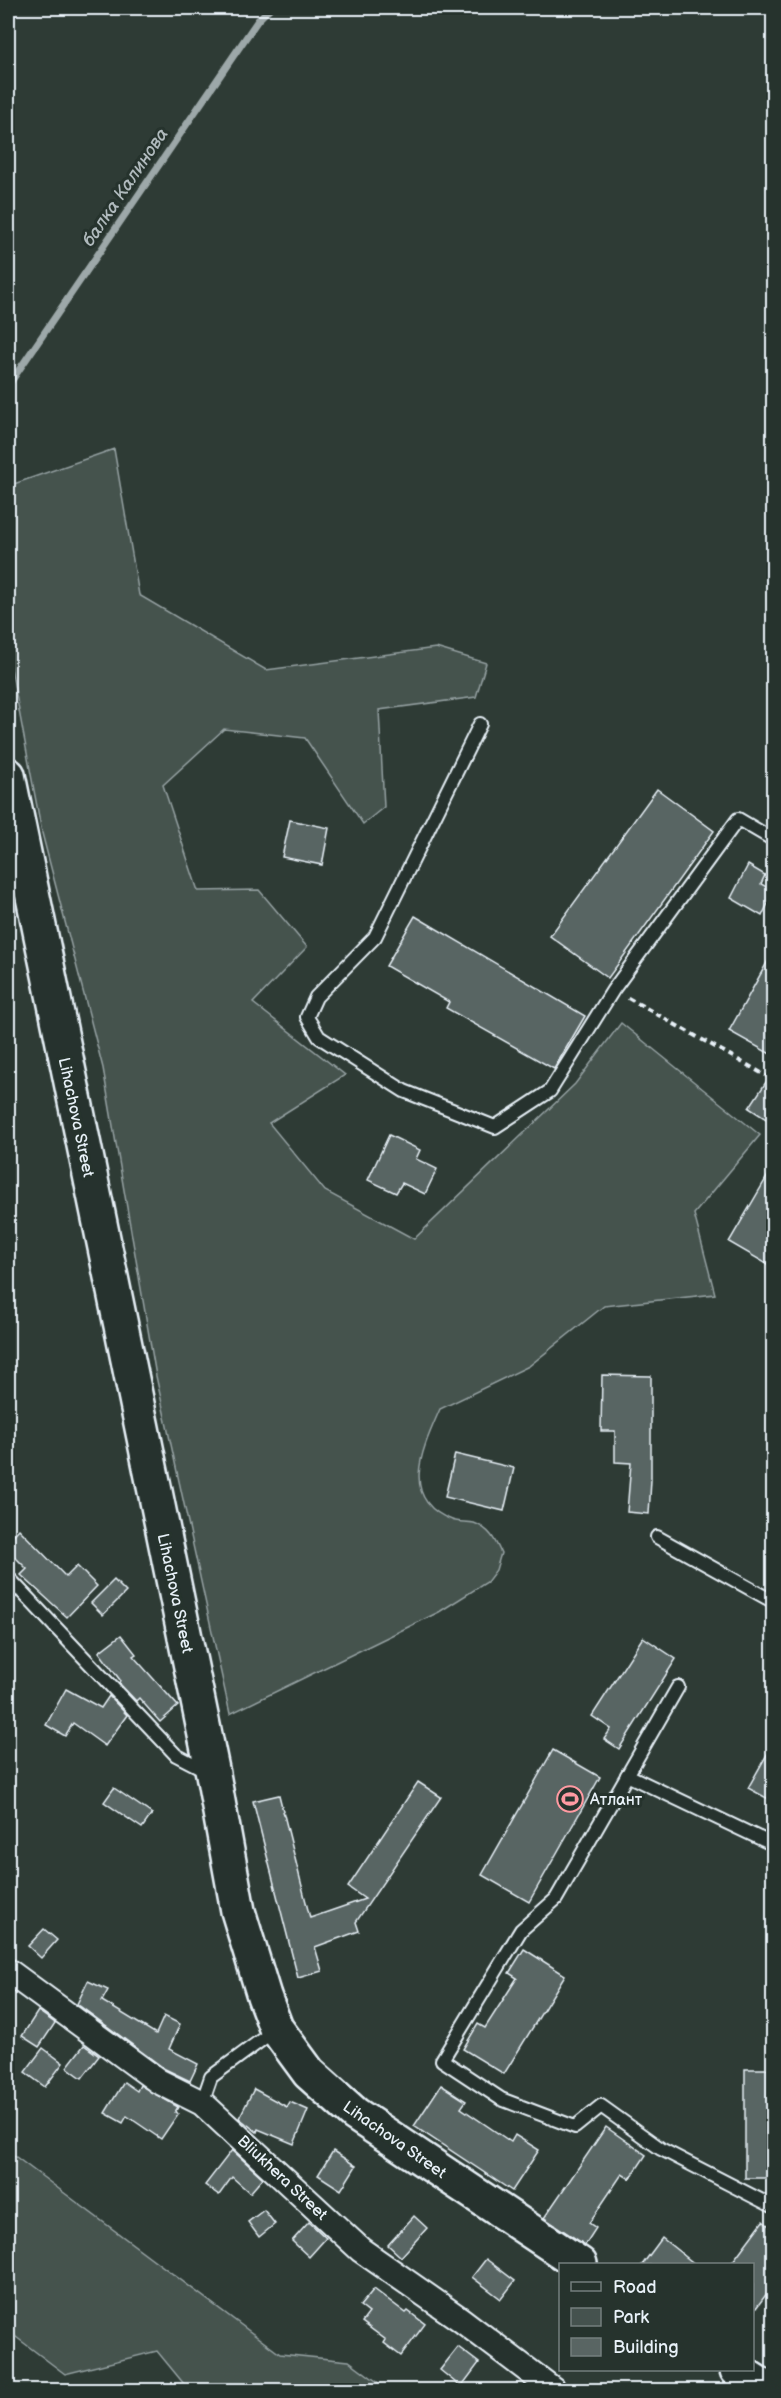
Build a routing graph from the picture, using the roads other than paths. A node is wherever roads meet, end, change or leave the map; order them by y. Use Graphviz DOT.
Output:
graph roads {
  1 [pos="480,724"];
  2 [pos="8,775"];
  3 [pos="774,840"];
  4 [pos="657,1537"];
  5 [pos="10,1586"];
  6 [pos="774,1602"];
  7 [pos="678,1687"];
  8 [pos="213,1774"];
  9 [pos="627,1775"];
  10 [pos="774,1845"];
  11 [pos="8,1971"];
  12 [pos="276,2028"];
  13 [pos="202,2103"];
  14 [pos="774,2207"];
  15 [pos="577,2263"];
  16 [pos="739,2371"];
  17 [pos="554,2391"];
  18 [pos="769,2391"];
  1 -- 3 [label="lane"];
  2 -- 8 [label="street, Lihachova Street"];
  4 -- 6 [label="lane"];
  5 -- 8 [label="lane"];
  7 -- 9 [label="lane"];
  8 -- 12 [label="street, Lihachova Street"];
  9 -- 10 [label="lane"];
  9 -- 14 [label="lane"];
  11 -- 13 [label="street, Bliukhera Street"];
  12 -- 13 [label="lane"];
  12 -- 15 [label="street, Lihachova Street"];
  13 -- 17 [label="street, Bliukhera Street"];
  16 -- 18 [label="street"];
}
